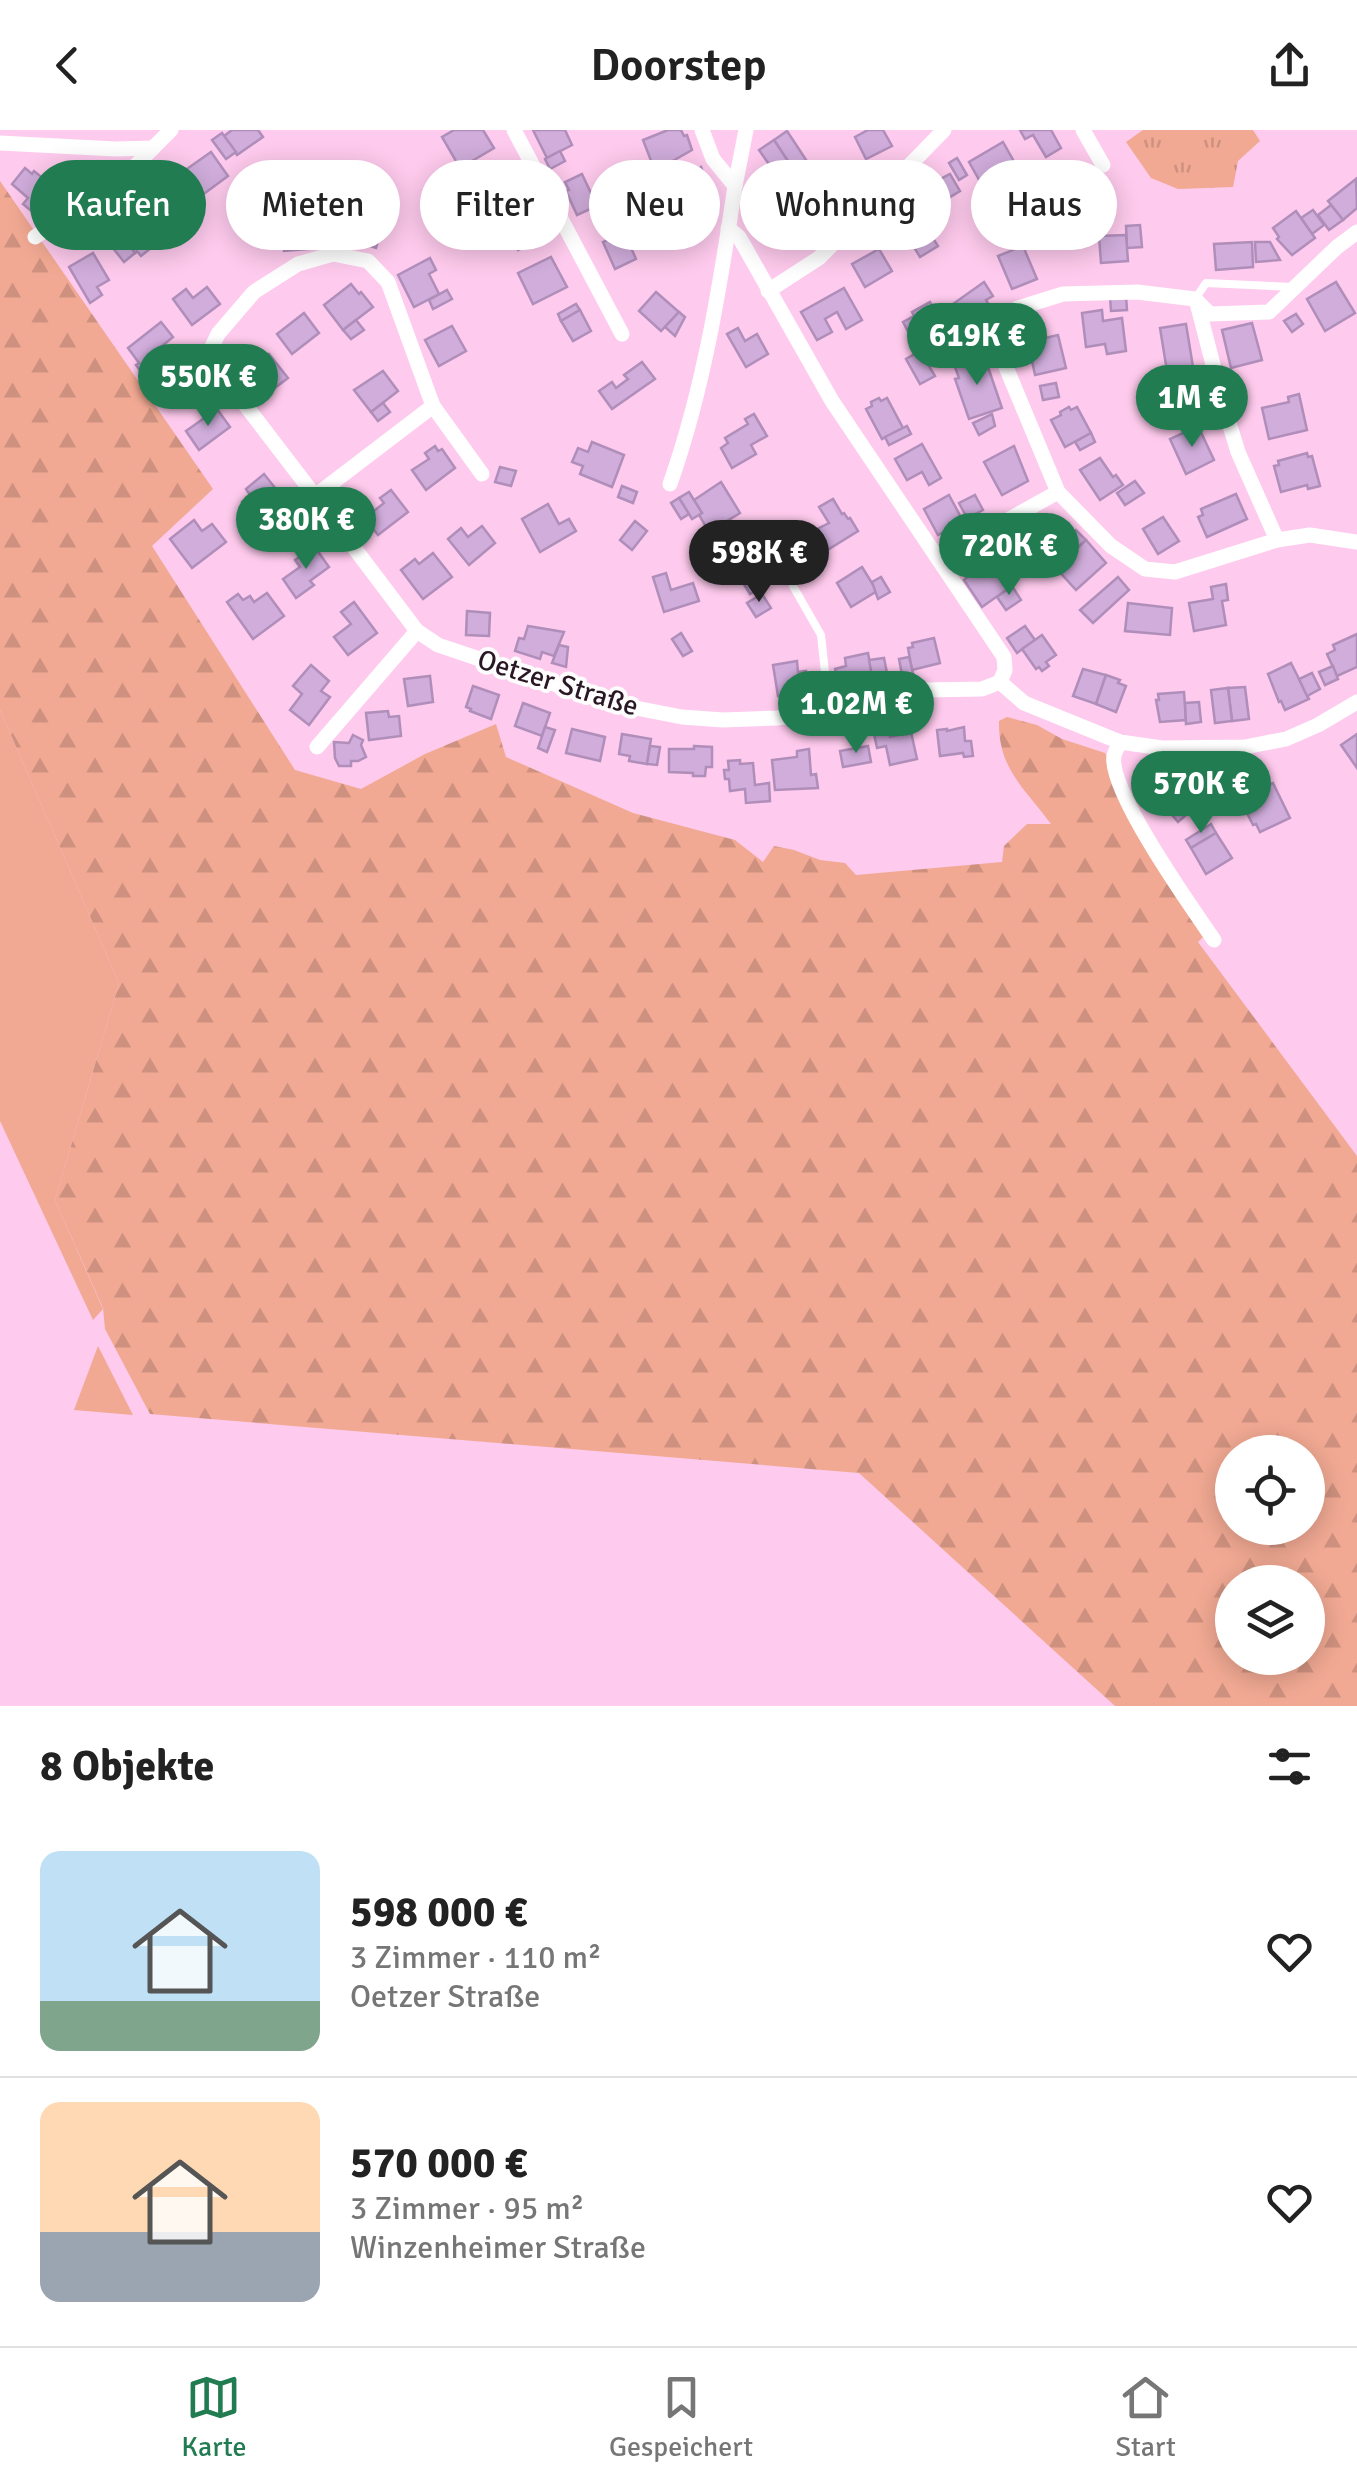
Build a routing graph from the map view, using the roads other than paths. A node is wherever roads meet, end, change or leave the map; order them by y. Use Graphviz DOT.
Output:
graph roads {
  1 [pos="171,130"];
  2 [pos="514,130"];
  3 [pos="702,130"];
  4 [pos="746,130"];
  5 [pos="944,130"];
  6 [pos="1083,130"];
  7 [pos="0,143"];
  8 [pos="153,148"];
  9 [pos="141,160"];
  10 [pos="1101,160"];
  11 [pos="734,186"];
  12 [pos="728,228"];
  13 [pos="1357,232"];
  14 [pos="1296,288"];
  15 [pos="768,291"];
  16 [pos="1196,299"];
  17 [pos="622,334"];
  18 [pos="433,406"];
  19 [pos="482,474"];
  20 [pos="670,484"];
  21 [pos="1058,492"];
  22 [pos="315,496"];
  23 [pos="1277,540"];
  24 [pos="1357,542"];
  25 [pos="253,543"];
  26 [pos="938,559"];
  27 [pos="793,586"];
  28 [pos="416,632"];
  29 [pos="1000,682"];
  30 [pos="1357,702"];
  31 [pos="829,710"];
  32 [pos="1120,742"];
  33 [pos="316,747"];
  34 [pos="1214,940"];
  1 -- 8 [label="street"];
  2 -- 17 [label="street"];
  3 -- 11 [label="street"];
  4 -- 11 [label="street"];
  5 -- 15 [label="street"];
  6 -- 10 [label="street"];
  7 -- 8 [label="street"];
  8 -- 9 [label="street"];
  11 -- 12 [label="street"];
  12 -- 15 [label="street"];
  12 -- 20 [label="street"];
  13 -- 14 [label="street"];
  14 -- 16 [label="lane"];
  14 -- 16 [label="street"];
  15 -- 26 [label="street"];
  16 -- 21 [label="street"];
  16 -- 23 [label="street"];
  18 -- 19 [label="street"];
  18 -- 22 [label="street"];
  18 -- 22 [label="street"];
  21 -- 23 [label="street"];
  21 -- 26 [label="street"];
  22 -- 25 [label="lane"];
  22 -- 28 [label="street"];
  23 -- 24 [label="street"];
  26 -- 29 [label="street"];
  27 -- 31 [label="lane"];
  28 -- 31 [label="street, Oetzer Straße"];
  28 -- 33 [label="street"];
  29 -- 31 [label="street, Oetzer Straße"];
  29 -- 32 [label="street"];
  30 -- 32 [label="street"];
  32 -- 34 [label="street"];
}
